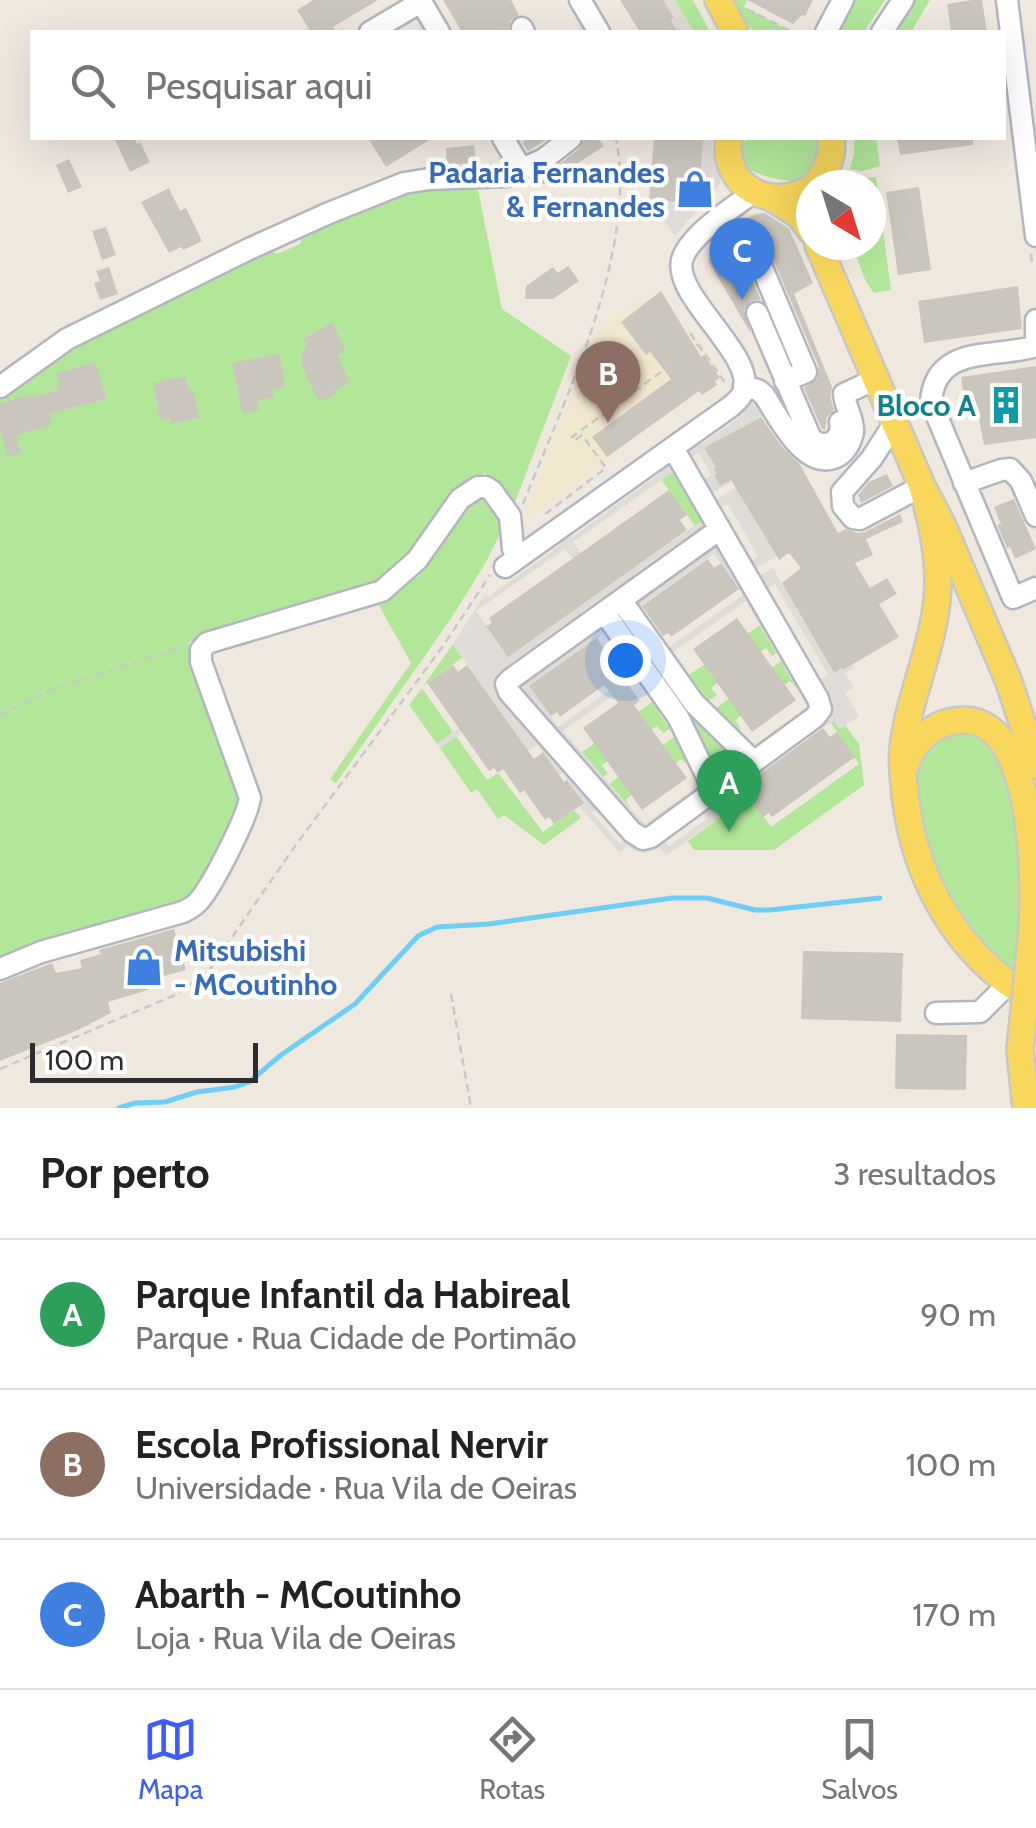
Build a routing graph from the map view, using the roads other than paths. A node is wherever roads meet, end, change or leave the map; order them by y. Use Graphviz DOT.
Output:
graph roads {
  1 [pos="580,0"];
  2 [pos="700,0"];
  3 [pos="718,0"];
  4 [pos="843,0"];
  5 [pos="903,0"];
  6 [pos="1007,0"];
  7 [pos="1020,0"];
  8 [pos="420,1"];
  9 [pos="373,30"];
  10 [pos="438,30"];
  11 [pos="598,30"];
  12 [pos="714,30"];
  13 [pos="733,30"];
  14 [pos="827,30"];
  15 [pos="883,30"];
  16 [pos="1034,117"];
  17 [pos="504,140"];
  18 [pos="568,140"];
  19 [pos="728,140"];
  20 [pos="1036,142"];
  21 [pos="522,170"];
  22 [pos="754,189"];
  23 [pos="796,196"];
  24 [pos="796,213"];
  25 [pos="1036,236"];
  26 [pos="824,260"];
  27 [pos="842,260"];
  28 [pos="762,270"];
  29 [pos="757,313"];
  30 [pos="1036,320"];
  31 [pos="1036,336"];
  32 [pos="1036,346"];
  33 [pos="876,379"];
  34 [pos="786,381"];
  35 [pos="736,386"];
  36 [pos="0,387"];
  37 [pos="840,422"];
  38 [pos="895,422"];
  39 [pos="673,448"];
  40 [pos="964,483"];
  41 [pos="922,486"];
  42 [pos="1036,516"];
  43 [pos="720,529"];
  44 [pos="1036,588"];
  45 [pos="612,606"];
  46 [pos="1033,711"];
  47 [pos="754,762"];
  48 [pos="1036,765"];
  49 [pos="905,790"];
  50 [pos="714,792"];
  51 [pos="0,969"];
  52 [pos="1008,984"];
  53 [pos="1036,999"];
  54 [pos="936,1014"];
  55 [pos="1025,1050"];
  56 [pos="1029,1108"];
  1 -- 11 [label="street"];
  2 -- 12 [label="main road"];
  3 -- 13 [label="main road"];
  4 -- 14 [label="street"];
  5 -- 15 [label="street"];
  6 -- 25 [label="street"];
  7 -- 16 [label="street"];
  8 -- 9 [label="street"];
  8 -- 10 [label="street"];
  16 -- 20 [label="street"];
  17 -- 21 [label="street"];
  18 -- 21 [label="street"];
  19 -- 22 [label="main road"];
  21 -- 36 [label="street"];
  22 -- 23 [label="main road"];
  22 -- 24 [label="main road"];
  22 -- 35 [label="street"];
  26 -- 33 [label="main road"];
  27 -- 46 [label="main road"];
  28 -- 34 [label="street"];
  29 -- 34 [label="street"];
  30 -- 31 [label="street"];
  32 -- 40 [label="street"];
  33 -- 35 [label="street"];
  33 -- 38 [label="main road"];
  34 -- 37 [label="street"];
  35 -- 39 [label="street"];
  38 -- 41 [label="main road"];
  38 -- 41 [label="street"];
  39 -- 43 [label="street"];
  39 -- 51 [label="street"];
  40 -- 42 [label="street"];
  40 -- 44 [label="street"];
  41 -- 48 [label="main road"];
  41 -- 49 [label="main road"];
  43 -- 45 [label="street"];
  43 -- 47 [label="street"];
  45 -- 47 [label="street"];
  45 -- 50 [label="street"];
  45 -- 50 [label="street"];
  47 -- 50 [label="street"];
  49 -- 52 [label="main road"];
  49 -- 55 [label="main road, bridge"];
  52 -- 53 [label="main road"];
  52 -- 54 [label="street"];
  53 -- 55 [label="main road"];
  55 -- 56 [label="main road"];
}
